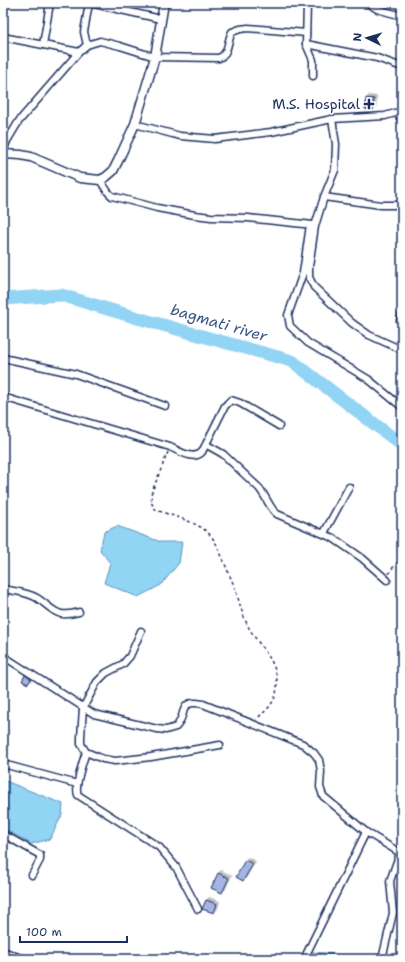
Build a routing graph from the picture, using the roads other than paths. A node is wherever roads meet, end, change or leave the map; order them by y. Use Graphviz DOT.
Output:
graph roads {
  1 [pos="5,3"];
  2 [pos="50,3"];
  3 [pos="89,3"];
  4 [pos="164,3"];
  5 [pos="307,3"];
  6 [pos="367,3"];
  7 [pos="3,11"];
  8 [pos="402,16"];
  9 [pos="161,19"];
  10 [pos="306,33"];
  11 [pos="3,37"];
  12 [pos="306,44"];
  13 [pos="43,45"];
  14 [pos="88,45"];
  15 [pos="79,52"];
  16 [pos="155,57"];
  17 [pos="402,68"];
  18 [pos="313,76"];
  19 [pos="400,112"];
  20 [pos="332,119"];
  21 [pos="402,121"];
  22 [pos="136,124"];
  23 [pos="3,151"];
  24 [pos="3,154"];
  25 [pos="100,180"];
  26 [pos="324,196"];
  27 [pos="402,205"];
  28 [pos="312,225"];
  29 [pos="402,314"];
  30 [pos="400,321"];
  31 [pos="402,350"];
  32 [pos="3,358"];
  33 [pos="3,397"];
  34 [pos="165,406"];
  35 [pos="402,407"];
  36 [pos="279,426"];
  37 [pos="207,445"];
  38 [pos="349,487"];
  39 [pos="324,533"];
  40 [pos="387,580"];
  41 [pos="3,589"];
  42 [pos="79,612"];
  43 [pos="141,631"];
  44 [pos="3,656"];
  45 [pos="83,708"];
  46 [pos="220,745"];
  47 [pos="86,752"];
  48 [pos="3,764"];
  49 [pos="77,784"];
  50 [pos="366,832"];
  51 [pos="3,834"];
  52 [pos="401,854"];
  53 [pos="32,875"];
  54 [pos="198,909"];
  55 [pos="3,951"];
  56 [pos="23,959"];
  57 [pos="304,959"];
  58 [pos="382,959"];
  1 -- 7 [label="street"];
  2 -- 13 [label="street"];
  3 -- 9 [label="street"];
  3 -- 14 [label="street"];
  4 -- 9 [label="street"];
  5 -- 10 [label="street"];
  6 -- 8 [label="street"];
  9 -- 16 [label="street"];
  10 -- 12 [label="street"];
  10 -- 16 [label="street"];
  11 -- 13 [label="street"];
  12 -- 17 [label="street"];
  12 -- 18 [label="street"];
  13 -- 15 [label="street"];
  14 -- 15 [label="street"];
  14 -- 16 [label="street"];
  15 -- 23 [label="street"];
  16 -- 22 [label="street"];
  19 -- 20 [label="street"];
  19 -- 21 [label="street"];
  20 -- 22 [label="street"];
  20 -- 26 [label="street"];
  22 -- 25 [label="street"];
  24 -- 25 [label="street"];
  25 -- 28 [label="street"];
  26 -- 27 [label="street"];
  26 -- 28 [label="street"];
  28 -- 31 [label="street"];
  28 -- 35 [label="street"];
  29 -- 30 [label="street"];
  32 -- 34 [label="street"];
  33 -- 37 [label="street"];
  36 -- 37 [label="street"];
  37 -- 39 [label="street"];
  38 -- 39 [label="street"];
  39 -- 40 [label="street"];
  41 -- 42 [label="street"];
  43 -- 45 [label="street"];
  44 -- 45 [label="street"];
  45 -- 47 [label="street"];
  45 -- 50 [label="street"];
  46 -- 47 [label="street"];
  47 -- 49 [label="street"];
  48 -- 49 [label="street"];
  49 -- 54 [label="street"];
  50 -- 52 [label="street"];
  50 -- 57 [label="street"];
  51 -- 53 [label="street"];
  52 -- 58 [label="street"];
  55 -- 56 [label="street"];
}
